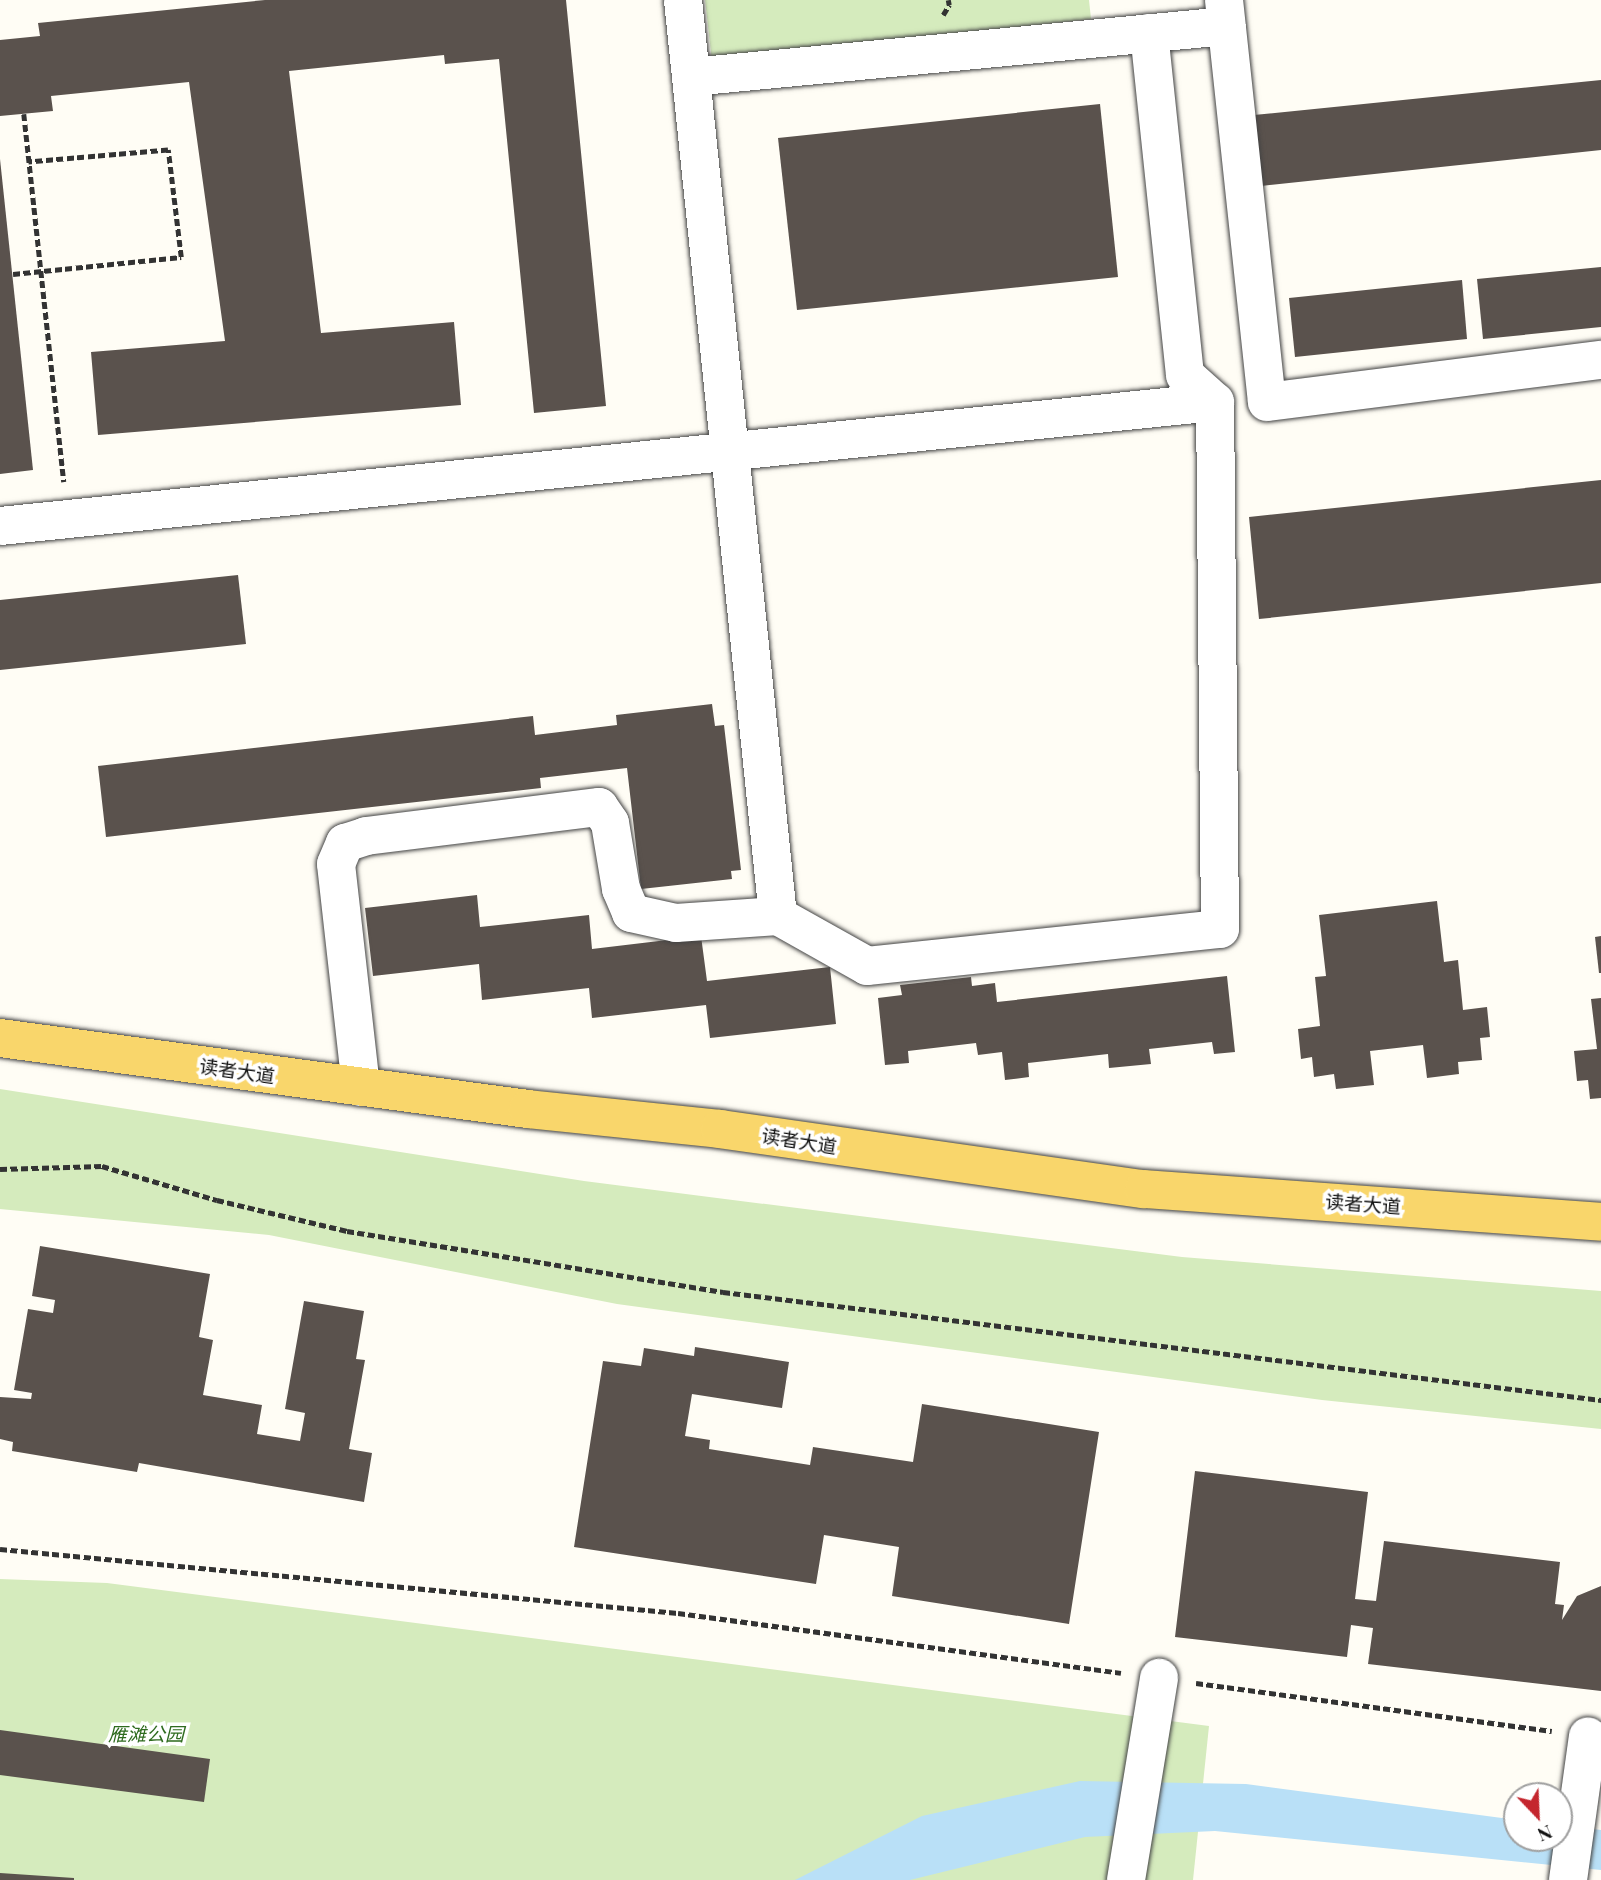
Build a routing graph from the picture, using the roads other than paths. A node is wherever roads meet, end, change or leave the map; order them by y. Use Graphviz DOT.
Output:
graph roads {
  1 [pos="683,0"];
  2 [pos="1226,13"];
  3 [pos="1149,33"];
  4 [pos="691,77"];
  5 [pos="1601,360"];
  6 [pos="1215,402"];
  7 [pos="730,453"];
  8 [pos="0,526"];
  9 [pos="778,916"];
  10 [pos="0,1038"];
  11 [pos="361,1087"];
  12 [pos="1601,1222"];
  13 [pos="1159,1678"];
  14 [pos="1586,1751"];
  15 [pos="1126,1880"];
  16 [pos="1568,1880"];
  1 -- 4 [label="street"];
  2 -- 3 [label="street"];
  2 -- 5 [label="street"];
  3 -- 4 [label="street"];
  3 -- 6 [label="street"];
  4 -- 7 [label="street"];
  6 -- 7 [label="street"];
  6 -- 9 [label="street"];
  7 -- 8 [label="street"];
  7 -- 9 [label="street"];
  9 -- 11 [label="street"];
  10 -- 11 [label="main road, 读者大道"];
  11 -- 12 [label="main road, 读者大道"];
  13 -- 15 [label="street"];
  14 -- 16 [label="street"];
}
